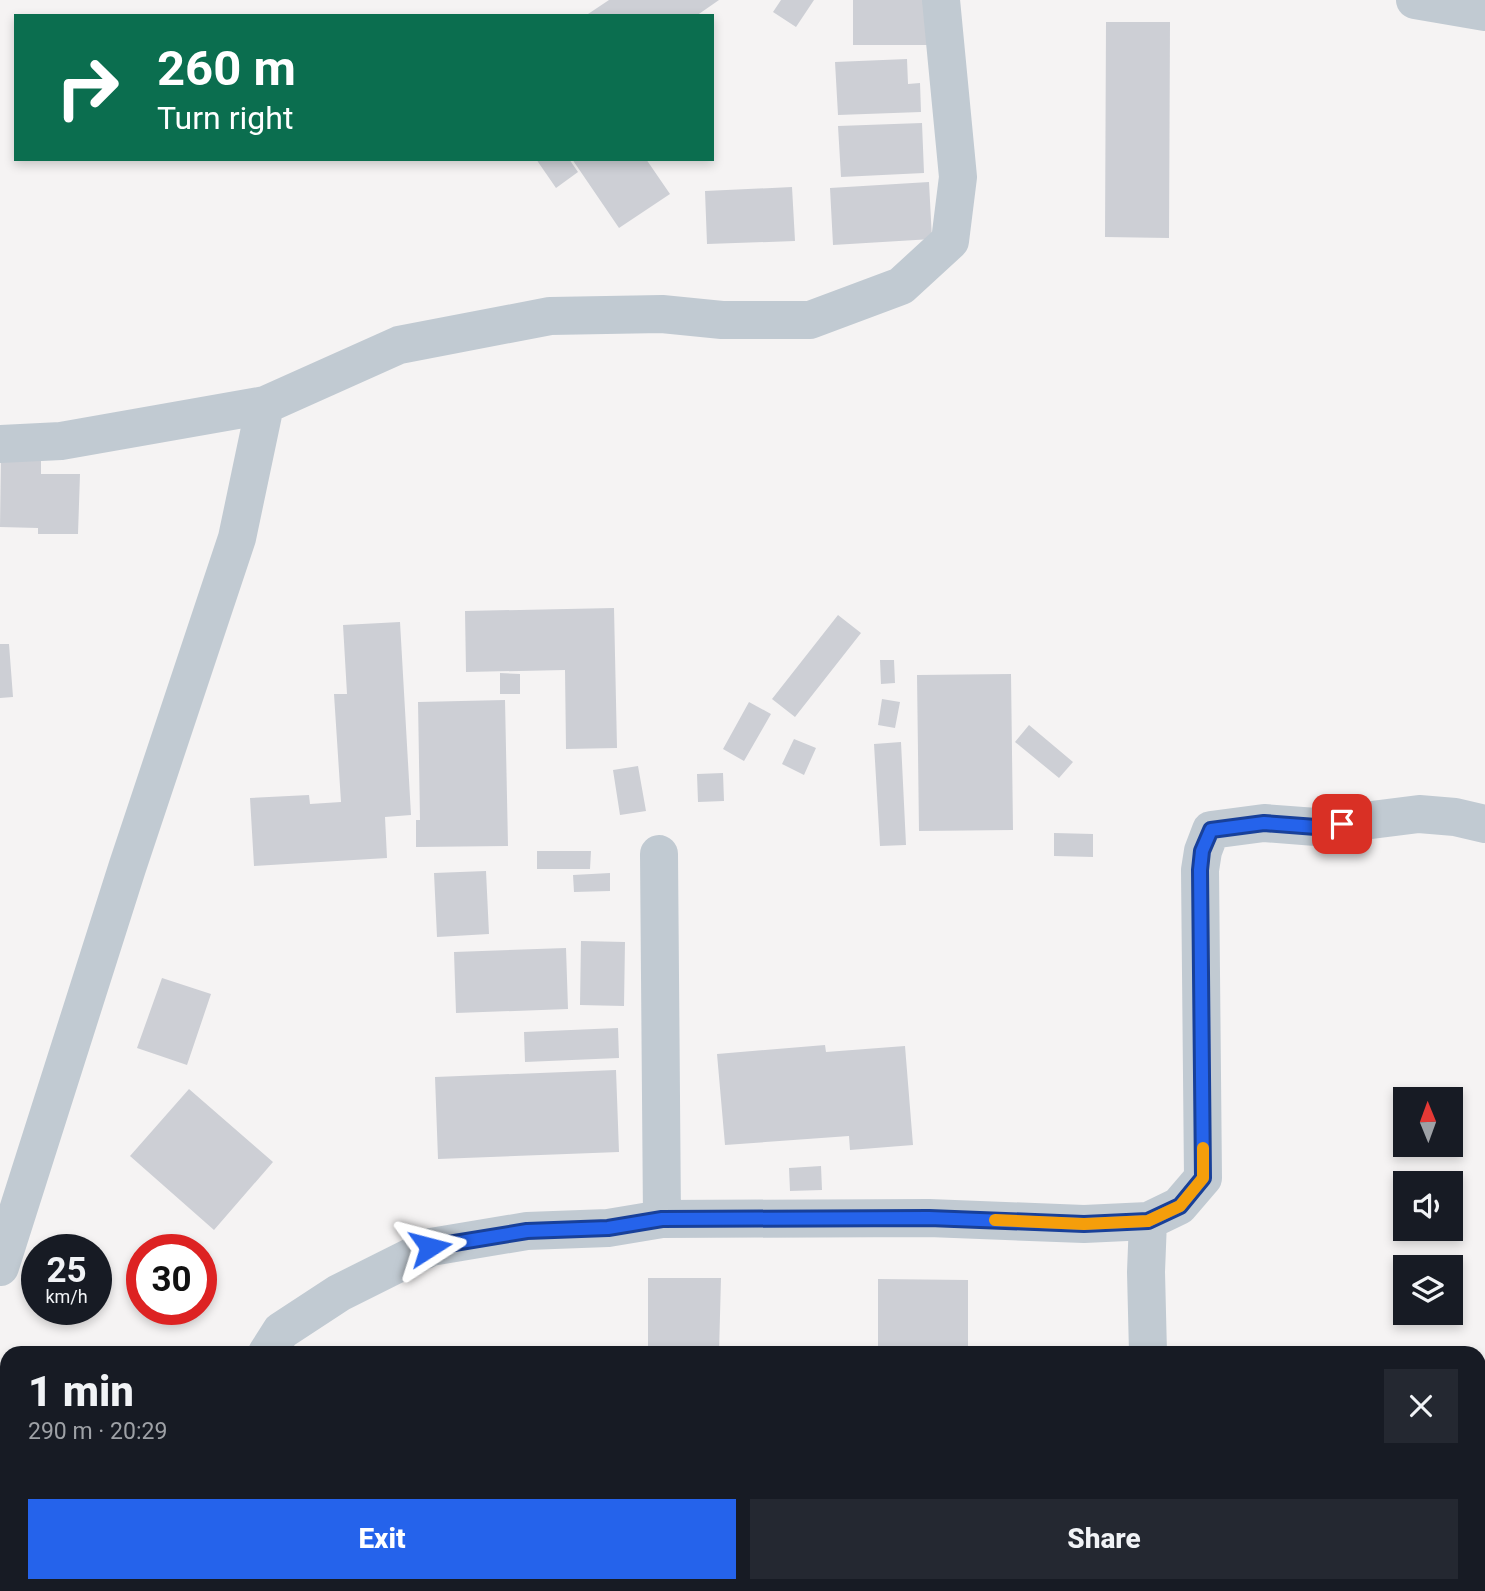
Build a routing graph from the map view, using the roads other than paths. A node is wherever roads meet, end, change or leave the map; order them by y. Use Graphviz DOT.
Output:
graph roads {
  1 [pos="941,0"];
  2 [pos="1415,0"];
  3 [pos="1485,12"];
  4 [pos="265,405"];
  5 [pos="0,443"];
  6 [pos="1485,824"];
  7 [pos="659,854"];
  8 [pos="662,1219"];
  9 [pos="1148,1221"];
  10 [pos="0,1267"];
  11 [pos="271,1346"];
  12 [pos="1148,1346"];
  1 -- 4 [label="street"];
  2 -- 3 [label="street"];
  4 -- 5 [label="street"];
  4 -- 10 [label="street"];
  6 -- 9 [label="street"];
  7 -- 8 [label="street"];
  8 -- 9 [label="street"];
  8 -- 11 [label="street"];
  9 -- 12 [label="street"];
}
